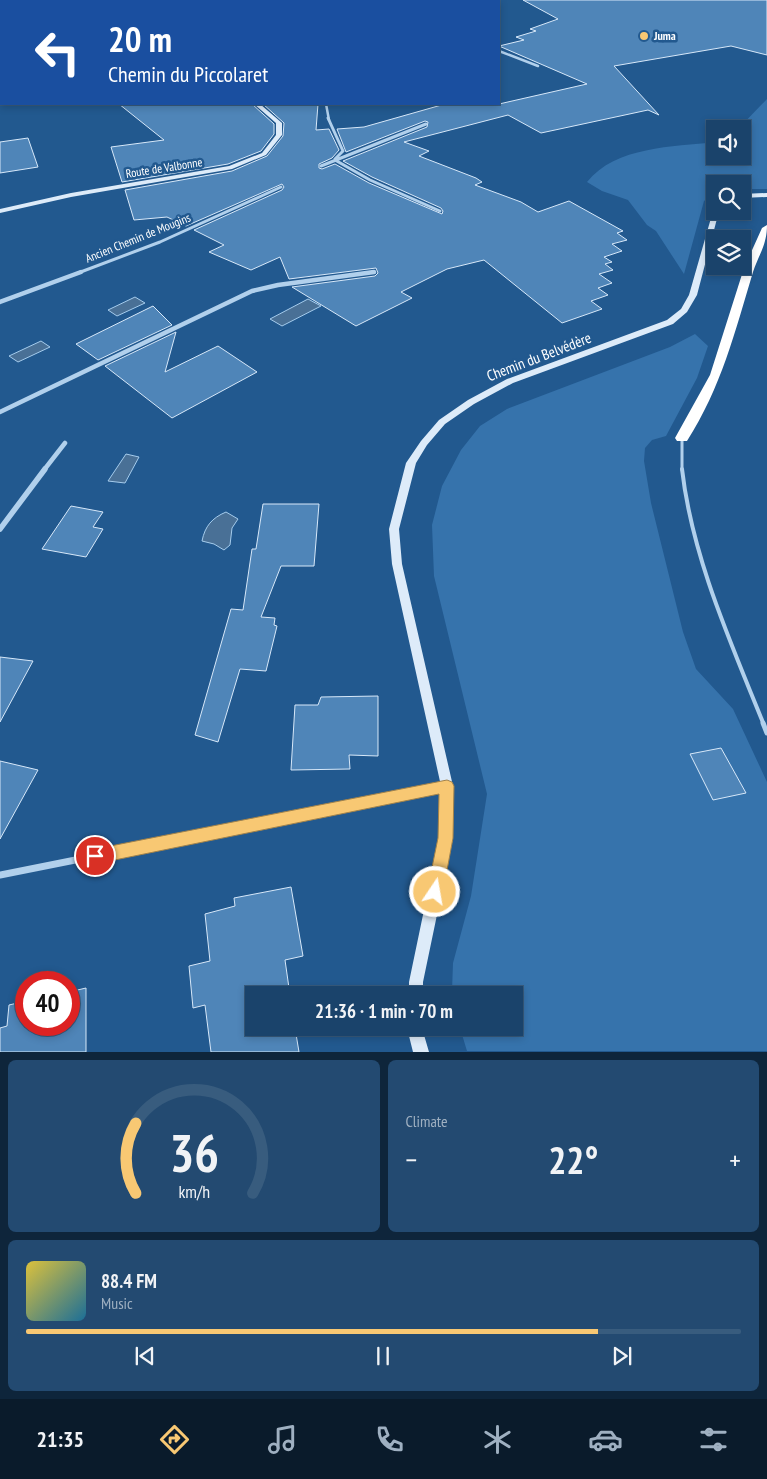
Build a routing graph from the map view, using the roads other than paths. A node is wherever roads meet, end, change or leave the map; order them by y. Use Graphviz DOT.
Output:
graph roads {
  1 [pos="500,51"];
  2 [pos="538,66"];
  3 [pos="258,105"];
  4 [pos="326,105"];
  5 [pos="426,124"];
  6 [pos="335,160"];
  7 [pos="321,166"];
  8 [pos="281,187"];
  9 [pos="767,195"];
  10 [pos="751,196"];
  11 [pos="0,210"];
  12 [pos="440,211"];
  13 [pos="714,220"];
  14 [pos="767,228"];
  15 [pos="374,272"];
  16 [pos="0,302"];
  17 [pos="0,412"];
  18 [pos="682,438"];
  19 [pos="66,443"];
  20 [pos="0,530"];
  21 [pos="767,733"];
  22 [pos="447,786"];
  23 [pos="0,875"];
  24 [pos="418,986"];
  25 [pos="417,1036"];
  26 [pos="421,1052"];
  1 -- 2 [label="street"];
  3 -- 11 [label="street, Route de Valbonne"];
  4 -- 6 [label="street"];
  5 -- 6 [label="street"];
  6 -- 7 [label="street"];
  6 -- 12 [label="street"];
  8 -- 16 [label="street, Ancien Chemin de Mougins"];
  9 -- 10 [label="street"];
  13 -- 22 [label="street, Chemin du Belvédère"];
  14 -- 18 [label="highway"];
  15 -- 17 [label="street"];
  18 -- 21 [label="lane"];
  19 -- 20 [label="street"];
  22 -- 23 [label="street"];
  22 -- 24 [label="street, Chemin du Belvédère"];
  25 -- 26 [label="street"];
}
